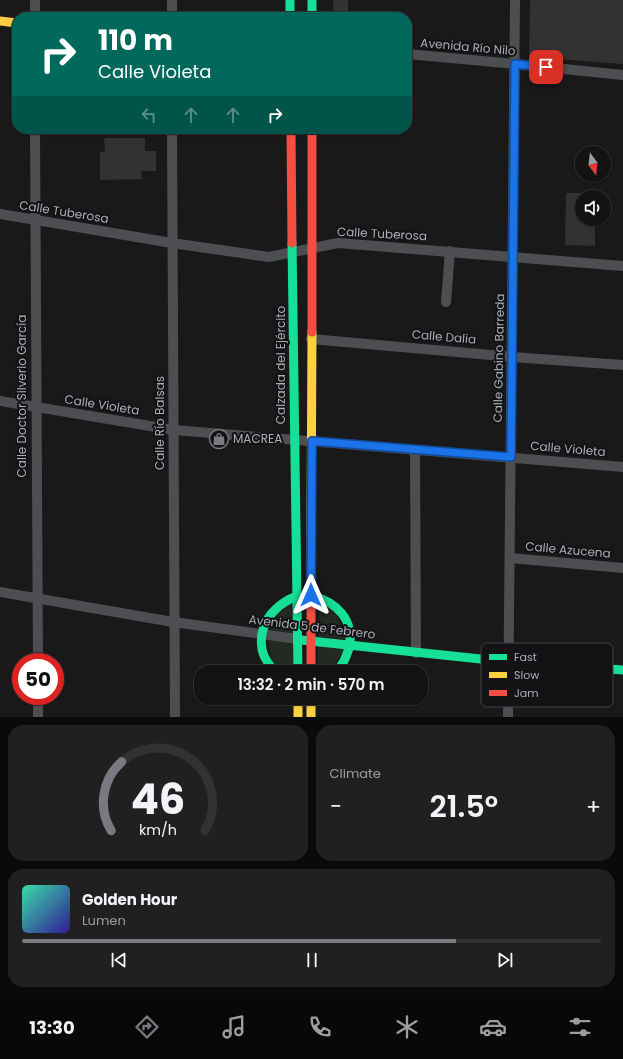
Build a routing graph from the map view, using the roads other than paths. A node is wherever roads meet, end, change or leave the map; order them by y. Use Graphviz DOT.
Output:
graph roads {
  1 [pos="35,0"];
  2 [pos="172,0"];
  3 [pos="290,0"];
  4 [pos="312,0"];
  5 [pos="516,0"];
  6 [pos="35,12"];
  7 [pos="172,12"];
  8 [pos="290,12"];
  9 [pos="312,12"];
  10 [pos="0,21"];
  11 [pos="12,22"];
  12 [pos="412,54"];
  13 [pos="515,64"];
  14 [pos="623,75"];
  15 [pos="35,134"];
  16 [pos="172,134"];
  17 [pos="291,134"];
  18 [pos="312,134"];
  19 [pos="0,214"];
  20 [pos="35,220"];
  21 [pos="172,243"];
  22 [pos="312,247"];
  23 [pos="450,251"];
  24 [pos="293,252"];
  25 [pos="514,257"];
  26 [pos="623,266"];
  27 [pos="446,302"];
  28 [pos="311,339"];
  29 [pos="512,357"];
  30 [pos="623,365"];
  31 [pos="0,402"];
  32 [pos="35,407"];
  33 [pos="174,430"];
  34 [pos="294,440"];
  35 [pos="312,441"];
  36 [pos="415,450"];
  37 [pos="511,457"];
  38 [pos="623,467"];
  39 [pos="510,558"];
  40 [pos="623,568"];
  41 [pos="0,592"];
  42 [pos="311,595"];
  43 [pos="297,596"];
  44 [pos="37,598"];
  45 [pos="173,622"];
  46 [pos="262,634"];
  47 [pos="298,639"];
  48 [pos="310,641"];
  49 [pos="509,643"];
  50 [pos="350,645"];
  51 [pos="38,653"];
  52 [pos="416,653"];
  53 [pos="481,659"];
  54 [pos="270,665"];
  55 [pos="298,665"];
  56 [pos="311,665"];
  57 [pos="341,665"];
  58 [pos="613,669"];
  59 [pos="623,670"];
  60 [pos="38,705"];
  61 [pos="298,705"];
  62 [pos="311,705"];
  63 [pos="508,707"];
  64 [pos="38,717"];
  65 [pos="175,717"];
  66 [pos="298,717"];
  67 [pos="311,717"];
  68 [pos="508,717"];
  1 -- 6 [label="street"];
  2 -- 7 [label="street"];
  3 -- 8 [label="main road"];
  4 -- 9 [label="main road"];
  5 -- 13 [label="street, Calle Gabino Barreda"];
  10 -- 11 [label="main road"];
  12 -- 13 [label="street, Avenida Río Nilo"];
  13 -- 14 [label="street, Avenida Río Nilo"];
  13 -- 25 [label="street, Calle Gabino Barreda"];
  15 -- 20 [label="street, Calle Doctor Silverio García"];
  16 -- 21 [label="street, Calle Río Balsas"];
  17 -- 24 [label="main road, Calzada del Ejército"];
  18 -- 22 [label="main road"];
  19 -- 20 [label="street, Calle Tuberosa"];
  20 -- 21 [label="street, Calle Tuberosa"];
  20 -- 32 [label="street, Calle Doctor Silverio García"];
  21 -- 24 [label="street, Calle Tuberosa"];
  21 -- 33 [label="street, Calle Río Balsas"];
  22 -- 23 [label="street, Calle Tuberosa"];
  22 -- 24 [label="street, Calle Tuberosa"];
  22 -- 28 [label="main road"];
  23 -- 25 [label="street, Calle Tuberosa"];
  23 -- 27 [label="street"];
  24 -- 34 [label="main road, Calzada del Ejército"];
  25 -- 26 [label="street, Calle Tuberosa"];
  25 -- 29 [label="street, Calle Gabino Barreda"];
  28 -- 29 [label="street, Calle Dalia"];
  28 -- 35 [label="main road"];
  29 -- 30 [label="street, Calle Dalia"];
  29 -- 37 [label="street, Calle Gabino Barreda"];
  31 -- 32 [label="street, Calle Violeta"];
  32 -- 33 [label="street, Calle Violeta"];
  32 -- 44 [label="street, Calle Doctor Silverio García"];
  33 -- 34 [label="street, Calle Violeta"];
  33 -- 45 [label="street, Calle Río Balsas"];
  34 -- 35 [label="street, Calle Violeta"];
  34 -- 43 [label="main road, Calzada del Ejército"];
  35 -- 36 [label="street, Calle Violeta"];
  35 -- 42 [label="main road"];
  36 -- 37 [label="street, Calle Violeta"];
  36 -- 52 [label="street"];
  37 -- 38 [label="street, Calle Violeta"];
  37 -- 39 [label="street, Calle Gabino Barreda"];
  39 -- 40 [label="street, Calle Azucena"];
  39 -- 49 [label="street, Calle Gabino Barreda"];
  41 -- 44 [label="street, Avenida 5 de Febrero"];
  42 -- 48 [label="main road"];
  42 -- 50 [label="main road"];
  43 -- 46 [label="main road"];
  43 -- 47 [label="main road, Calzada del Ejército"];
  44 -- 45 [label="street, Avenida 5 de Febrero"];
  44 -- 51 [label="street, Calle Doctor Silverio García"];
  45 -- 46 [label="street, Avenida 5 de Febrero"];
  45 -- 65 [label="street, Calle Río Balsas"];
  46 -- 47 [label="street, Avenida 5 de Febrero"];
  46 -- 54 [label="main road"];
  47 -- 48 [label="main road, Avenida 5 de Febrero"];
  47 -- 55 [label="main road, Calzada del Ejército"];
  48 -- 50 [label="main road, Avenida 5 de Febrero"];
  48 -- 56 [label="main road"];
  50 -- 52 [label="main road, Avenida 5 de Febrero"];
  50 -- 57 [label="main road"];
  52 -- 53 [label="main road, Avenida 5 de Febrero"];
  58 -- 59 [label="main road, Avenida 5 de Febrero"];
  60 -- 64 [label="street"];
  61 -- 66 [label="main road"];
  62 -- 67 [label="main road"];
  63 -- 68 [label="street, Calle Gabino Barreda"];
}
